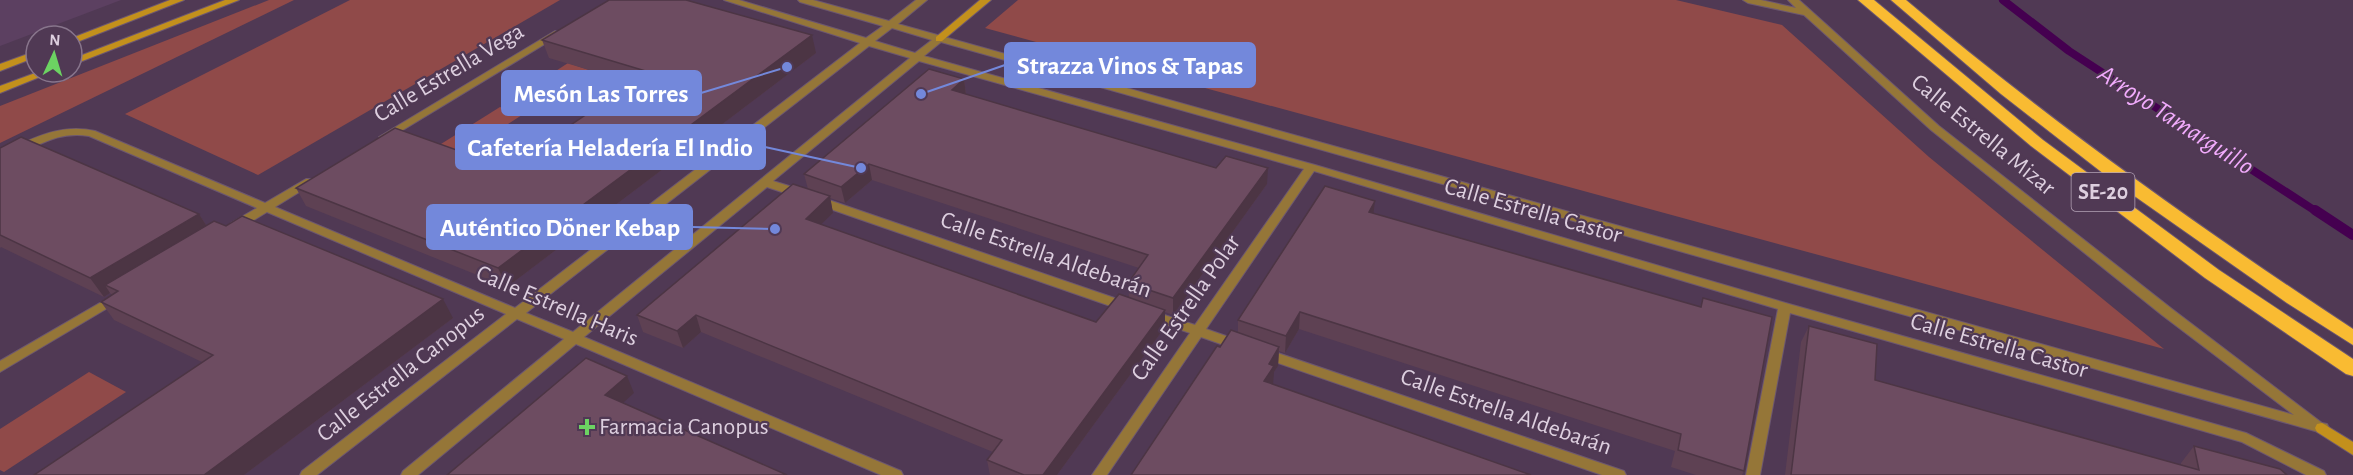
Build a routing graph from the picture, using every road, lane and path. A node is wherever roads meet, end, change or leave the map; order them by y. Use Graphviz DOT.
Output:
graph roads {
  1 [pos="179,0"];
  2 [pos="234,0"];
  3 [pos="729,0"];
  4 [pos="803,0"];
  5 [pos="922,0"];
  6 [pos="986,0"];
  7 [pos="1748,0"];
  8 [pos="1793,0"];
  9 [pos="1865,0"];
  10 [pos="1898,0"];
  11 [pos="1805,12"];
  12 [pos="571,25"];
  13 [pos="890,25"];
  14 [pos="84,36"];
  15 [pos="939,39"];
  16 [pos="868,41"];
  17 [pos="84,57"];
  18 [pos="917,57"];
  19 [pos="24,59"];
  20 [pos="0,68"];
  21 [pos="24,81"];
  22 [pos="0,90"];
  23 [pos="377,141"];
  24 [pos="0,158"];
  25 [pos="1311,167"];
  26 [pos="326,172"];
  27 [pos="764,182"];
  28 [pos="264,209"];
  29 [pos="225,232"];
  30 [pos="123,293"];
  31 [pos="1785,307"];
  32 [pos="516,314"];
  33 [pos="1198,331"];
  34 [pos="574,338"];
  35 [pos="2353,338"];
  36 [pos="0,367"];
  37 [pos="2353,369"];
  38 [pos="2322,428"];
  39 [pos="2353,449"];
  40 [pos="307,475"];
  41 [pos="408,475"];
  42 [pos="896,475"];
  43 [pos="1099,475"];
  44 [pos="1619,475"];
  45 [pos="1753,475"];
  46 [pos="2319,475"];
  1 -- 14 [label="street"];
  2 -- 17 [label="street"];
  3 -- 16 [label="street, Calle Estrella Castor"];
  4 -- 13 [label="street, Calle Estrella Castor"];
  5 -- 13 [label="street, Calle Estrella Canopus"];
  6 -- 15 [label="street"];
  7 -- 11 [label="street"];
  8 -- 11 [label="street, Calle Estrella Mizar"];
  9 -- 37 [label="highway, SE-20"];
  10 -- 35 [label="highway, SE-20"];
  11 -- 38 [label="street, Calle Estrella Mizar"];
  12 -- 23 [label="street, Calle Estrella Vega"];
  13 -- 15 [label="street, Calle Estrella Castor"];
  13 -- 16 [label="street, Calle Estrella Canopus"];
  15 -- 18 [label="street"];
  15 -- 38 [label="street, Calle Estrella Castor"];
  16 -- 18 [label="street, Calle Estrella Castor"];
  16 -- 32 [label="street, Calle Estrella Canopus"];
  18 -- 25 [label="street, Calle Estrella Castor"];
  18 -- 27 [label="street"];
  19 -- 20 [label="street"];
  21 -- 22 [label="street"];
  24 -- 28 [label="street, Calle Estrella Haris"];
  25 -- 31 [label="street, Calle Estrella Castor"];
  25 -- 33 [label="street, Calle Estrella Polar"];
  26 -- 28 [label="street"];
  27 -- 33 [label="street, Calle Estrella Aldebarán"];
  27 -- 34 [label="street"];
  28 -- 29 [label="street"];
  28 -- 32 [label="street, Calle Estrella Haris"];
  30 -- 36 [label="street"];
  31 -- 45 [label="street"];
  31 -- 46 [label="street, Calle Estrella Castor"];
  32 -- 34 [label="street, Calle Estrella Haris"];
  32 -- 40 [label="street, Calle Estrella Canopus"];
  33 -- 43 [label="street, Calle Estrella Polar"];
  33 -- 44 [label="street, Calle Estrella Aldebarán"];
  34 -- 41 [label="street"];
  34 -- 42 [label="street, Calle Estrella Haris"];
  38 -- 39 [label="street, Calle Estrella Mizar"];
}
